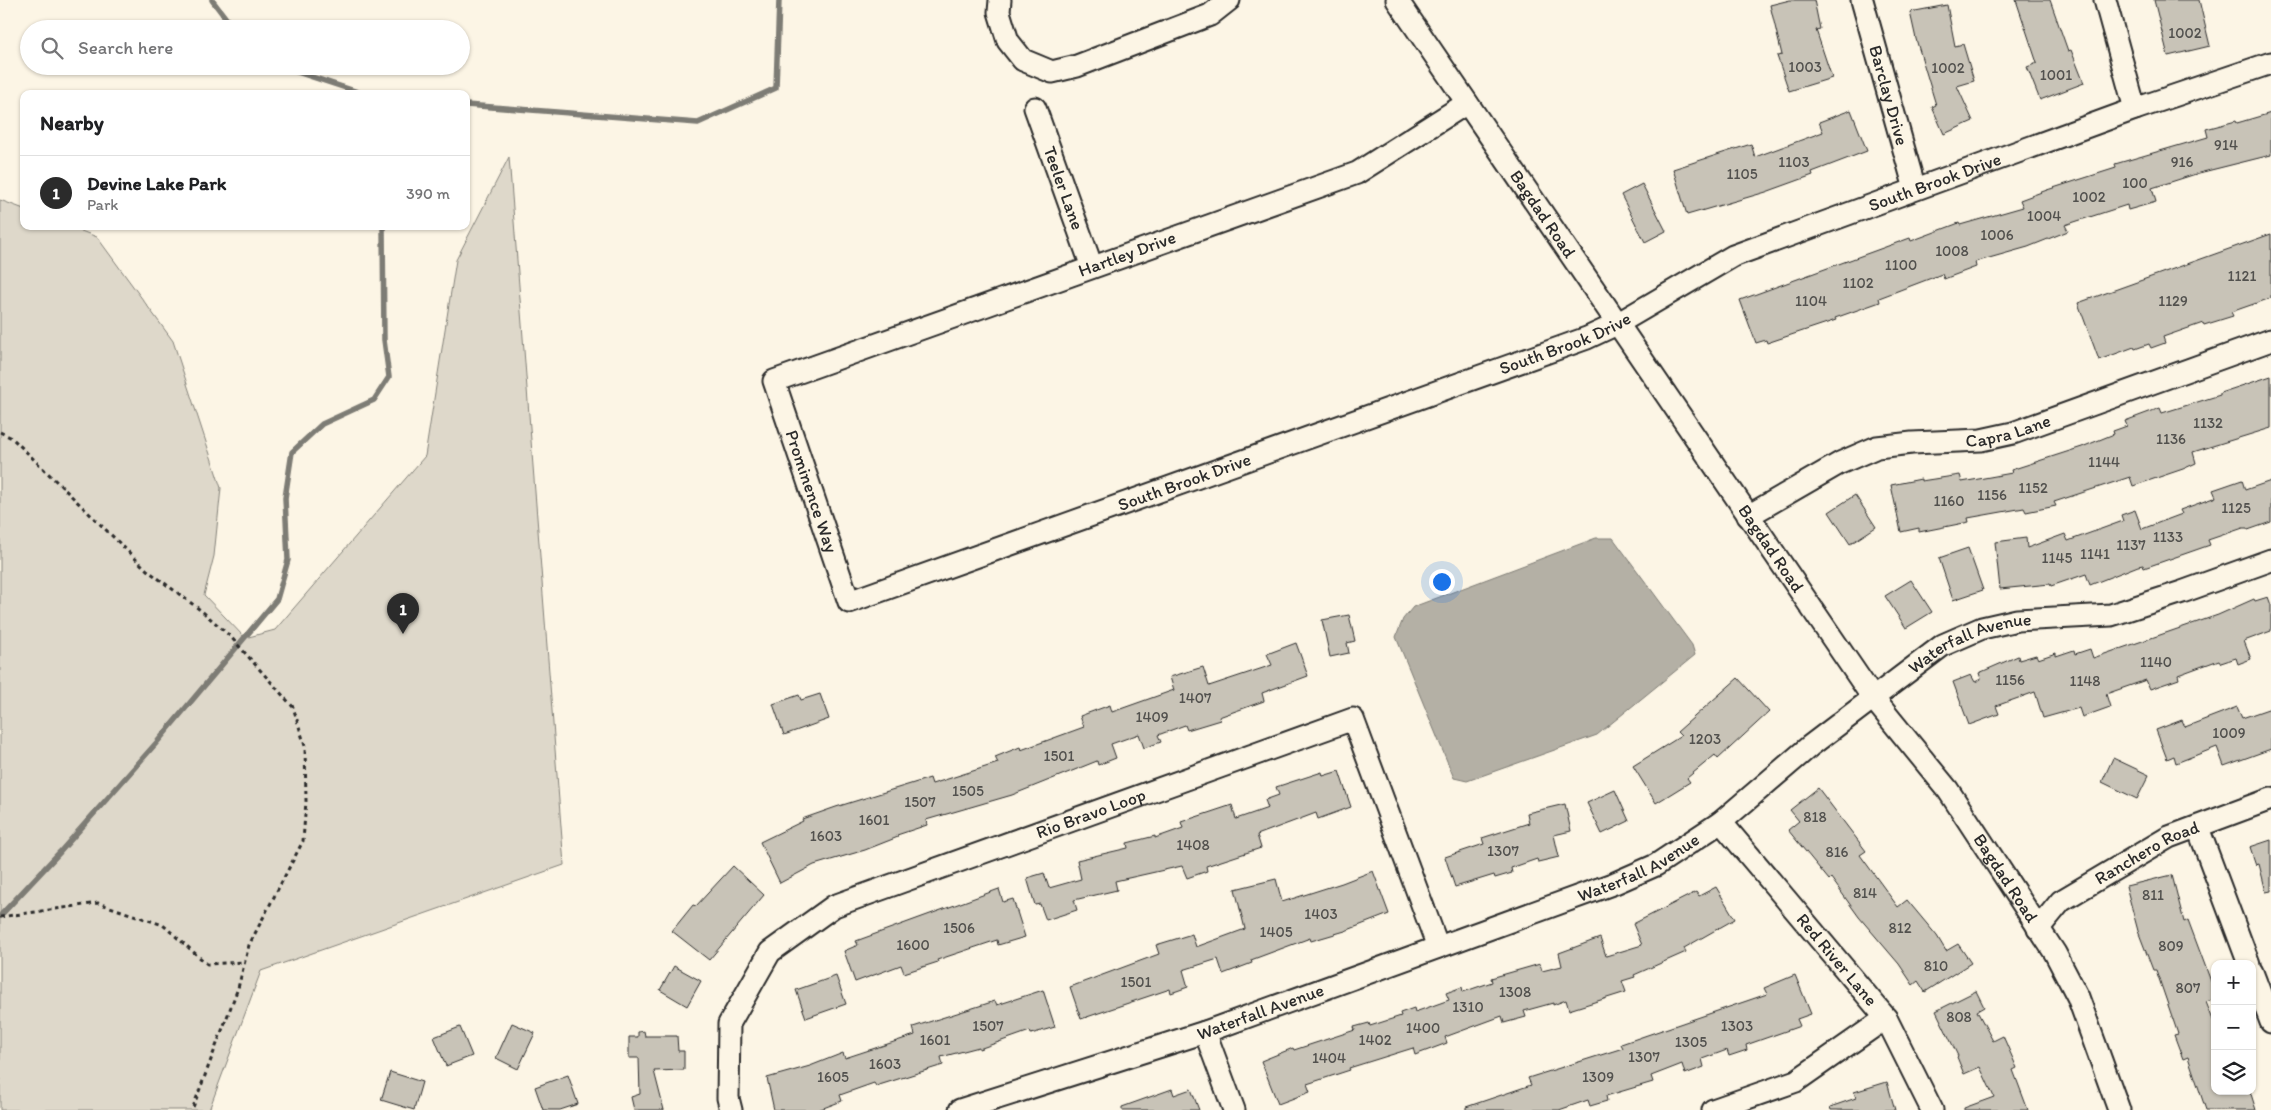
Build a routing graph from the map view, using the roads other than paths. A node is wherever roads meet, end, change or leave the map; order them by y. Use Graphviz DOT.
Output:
graph roads {
  1 [pos="1000,0"];
  2 [pos="1229,0"];
  3 [pos="1397,0"];
  4 [pos="1862,0"];
  5 [pos="2105,0"];
  6 [pos="2271,63"];
  7 [pos="1467,103"];
  8 [pos="1035,108"];
  9 [pos="2135,109"];
  10 [pos="1915,189"];
  11 [pos="1092,267"];
  12 [pos="1617,324"];
  13 [pos="2271,340"];
  14 [pos="774,381"];
  15 [pos="1748,516"];
  16 [pos="2271,560"];
  17 [pos="849,602"];
  18 [pos="1873,698"];
  19 [pos="2271,799"];
  20 [pos="1721,822"];
  21 [pos="2198,828"];
  22 [pos="2038,929"];
  23 [pos="1438,946"];
  24 [pos="2248,960"];
  25 [pos="2256,983"];
  26 [pos="1886,1018"];
  27 [pos="2271,1022"];
  28 [pos="1205,1032"];
  29 [pos="974,1108"];
  30 [pos="731,1110"];
  31 [pos="1234,1110"];
  32 [pos="1713,1110"];
  33 [pos="1932,1110"];
  34 [pos="2119,1110"];
  1 -- 2 [label="street"];
  3 -- 7 [label="street, Bagdad Road"];
  4 -- 10 [label="street, Barclay Drive"];
  5 -- 9 [label="street"];
  6 -- 9 [label="street, South Brook Drive"];
  7 -- 11 [label="street, Hartley Drive"];
  7 -- 12 [label="street, Bagdad Road"];
  8 -- 11 [label="street, Teeler Lane"];
  9 -- 10 [label="street, South Brook Drive"];
  10 -- 12 [label="street, South Brook Drive"];
  11 -- 14 [label="street, Hartley Drive"];
  12 -- 15 [label="street, Bagdad Road"];
  12 -- 17 [label="street, South Brook Drive"];
  13 -- 15 [label="street, Capra Lane"];
  14 -- 17 [label="street, Prominence Way"];
  15 -- 18 [label="street, Bagdad Road"];
  16 -- 18 [label="street, Waterfall Avenue"];
  18 -- 20 [label="street, Waterfall Avenue"];
  18 -- 22 [label="street, Bagdad Road"];
  19 -- 21 [label="street, Ranchero Road"];
  20 -- 23 [label="street, Waterfall Avenue"];
  20 -- 26 [label="street, Red River Lane"];
  21 -- 22 [label="street, Ranchero Road"];
  21 -- 24 [label="street"];
  22 -- 34 [label="street, Bagdad Road"];
  23 -- 28 [label="street, Waterfall Avenue"];
  23 -- 30 [label="street, Rio Bravo Loop"];
  25 -- 27 [label="street"];
  26 -- 32 [label="street"];
  26 -- 33 [label="street, Red River Lane"];
  28 -- 29 [label="street, Waterfall Avenue"];
  28 -- 31 [label="street"];
}
